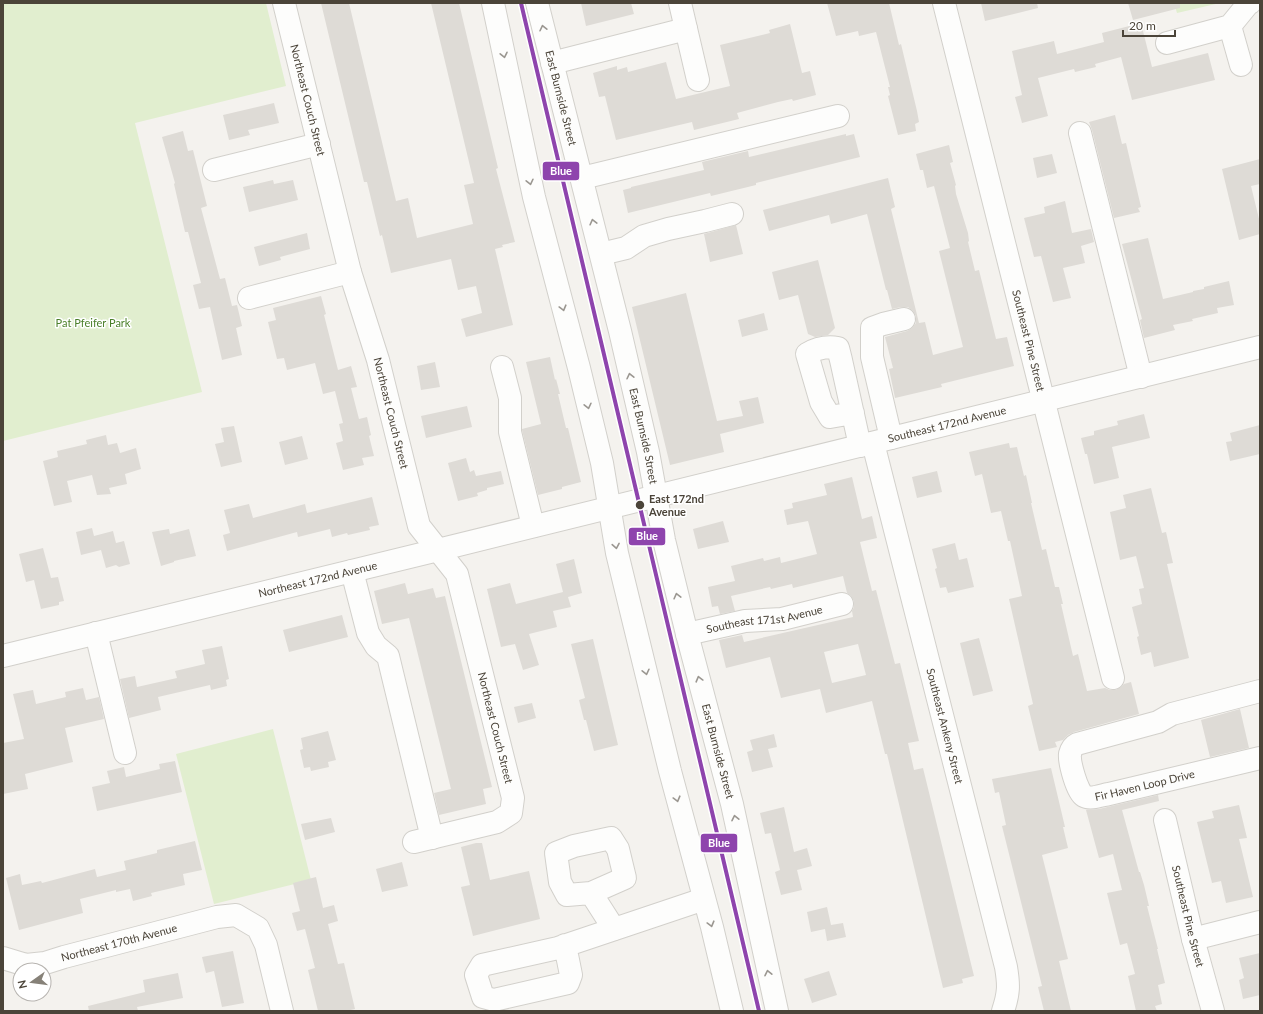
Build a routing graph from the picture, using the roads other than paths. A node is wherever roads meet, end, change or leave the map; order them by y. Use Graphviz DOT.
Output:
graph roads {
  1 [pos="284,3"];
  2 [pos="493,3"];
  3 [pos="538,3"];
  4 [pos="680,3"];
  5 [pos="944,3"];
  6 [pos="1250,3"];
  7 [pos="1230,26"];
  8 [pos="686,29"];
  9 [pos="1168,42"];
  10 [pos="552,63"];
  11 [pos="1241,65"];
  12 [pos="698,80"];
  13 [pos="838,116"];
  14 [pos="1080,134"];
  15 [pos="319,144"];
  16 [pos="214,170"];
  17 [pos="582,178"];
  18 [pos="732,214"];
  19 [pos="601,254"];
  20 [pos="350,272"];
  21 [pos="249,298"];
  22 [pos="904,319"];
  23 [pos="1260,347"];
  24 [pos="502,367"];
  25 [pos="1141,377"];
  26 [pos="1044,400"];
  27 [pos="853,413"];
  28 [pos="875,442"];
  29 [pos="656,496"];
  30 [pos="633,502"];
  31 [pos="609,508"];
  32 [pos="534,526"];
  33 [pos="438,550"];
  34 [pos="352,571"];
  35 [pos="842,604"];
  36 [pos="96,633"];
  37 [pos="687,634"];
  38 [pos="3,656"];
  39 [pos="1113,678"];
  40 [pos="1260,691"];
  41 [pos="125,753"];
  42 [pos="1260,758"];
  43 [pos="1165,820"];
  44 [pos="590,893"];
  45 [pos="704,898"];
  46 [pos="1260,922"];
  47 [pos="614,929"];
  48 [pos="1193,939"];
  49 [pos="566,945"];
  50 [pos="3,958"];
  51 [pos="282,1011"];
  52 [pos="732,1011"];
  53 [pos="777,1011"];
  54 [pos="1003,1011"];
  55 [pos="1213,1011"];
  1 -- 15 [label="street, Northeast Couch Street"];
  2 -- 31 [label="street, one-way"];
  10 -- 3 [label="street, East Burnside Street, one-way"];
  4 -- 8 [label="street"];
  5 -- 26 [label="street, Southeast Pine Street"];
  6 -- 7 [label="street"];
  7 -- 9 [label="street"];
  7 -- 11 [label="street"];
  8 -- 10 [label="street"];
  8 -- 12 [label="street"];
  10 -- 17 [label="street, East Burnside Street"];
  13 -- 17 [label="street"];
  14 -- 25 [label="street"];
  15 -- 16 [label="street"];
  15 -- 20 [label="street, Northeast Couch Street"];
  19 -- 17 [label="street, East Burnside Street, one-way"];
  18 -- 19 [label="street"];
  29 -- 19 [label="street, East Burnside Street, one-way"];
  20 -- 21 [label="street"];
  20 -- 33 [label="street, Northeast Couch Street"];
  22 -- 28 [label="street"];
  23 -- 25 [label="street, Southeast 172nd Avenue"];
  24 -- 32 [label="street"];
  25 -- 26 [label="street, Southeast 172nd Avenue"];
  26 -- 28 [label="street, Southeast 172nd Avenue"];
  26 -- 39 [label="street, Southeast Pine Street"];
  27 -- 28 [label="street"];
  28 -- 29 [label="street, Southeast 172nd Avenue"];
  28 -- 54 [label="street, Southeast Ankeny Street"];
  29 -- 30 [label="street, Southeast 172nd Avenue"];
  37 -- 29 [label="street, East Burnside Street, one-way"];
  30 -- 31 [label="street, Northeast 172nd Avenue"];
  31 -- 32 [label="street, Northeast 172nd Avenue"];
  31 -- 45 [label="street, one-way"];
  32 -- 33 [label="street, Northeast 172nd Avenue"];
  33 -- 34 [label="street, Northeast 172nd Avenue"];
  33 -- 34 [label="street, Northeast Couch Street"];
  34 -- 36 [label="street, Northeast 172nd Avenue"];
  35 -- 37 [label="street, Southeast 171st Avenue"];
  36 -- 38 [label="street, Northeast 172nd Avenue"];
  36 -- 41 [label="street"];
  53 -- 37 [label="street, East Burnside Street, one-way"];
  40 -- 42 [label="street, Fir Haven Loop Drive"];
  43 -- 48 [label="street, Southeast Pine Street"];
  44 -- 47 [label="street"];
  45 -- 47 [label="street"];
  45 -- 52 [label="street, one-way"];
  46 -- 48 [label="street"];
  47 -- 49 [label="street"];
  48 -- 55 [label="street, Southeast Pine Street"];
  50 -- 51 [label="street, Northeast 170th Avenue"];
}
